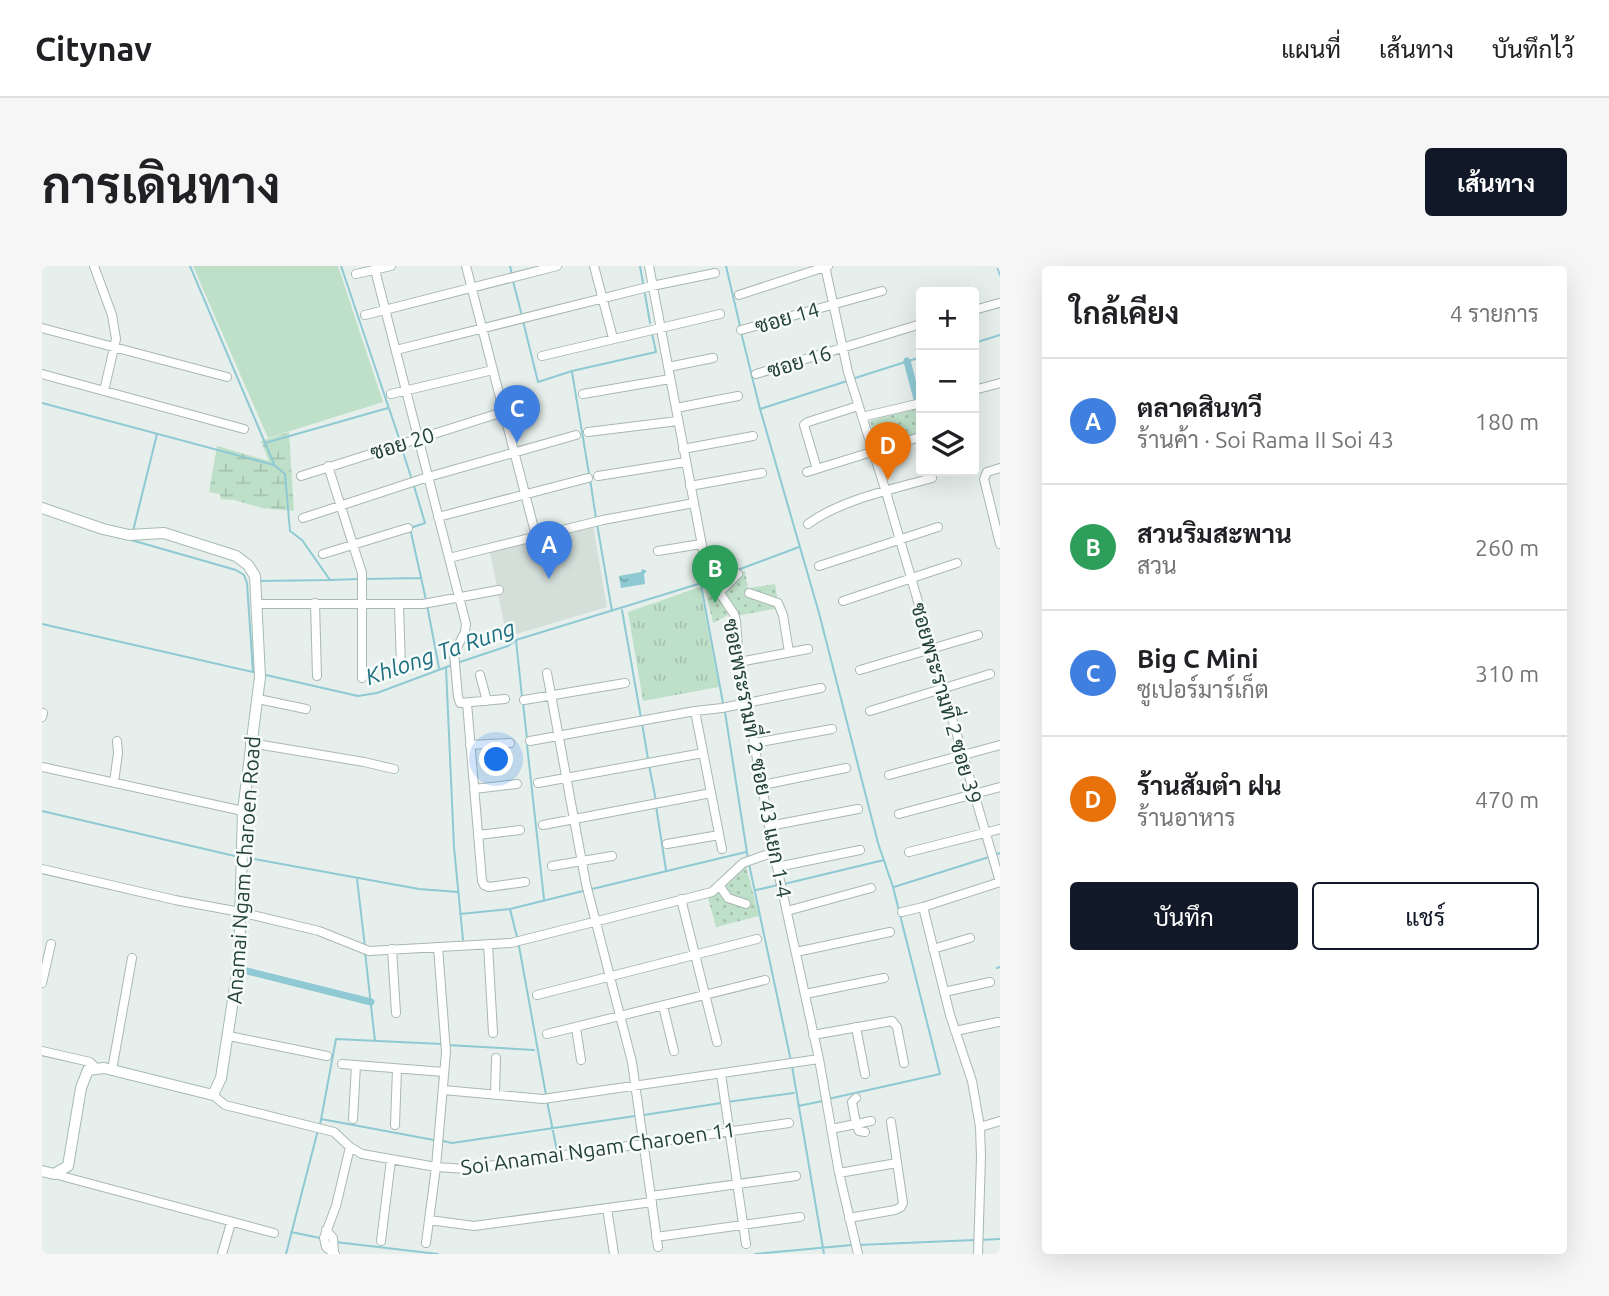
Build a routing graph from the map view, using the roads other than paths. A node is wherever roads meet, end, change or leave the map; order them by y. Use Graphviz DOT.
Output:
graph roads {
  1 [pos="94,266"];
  2 [pos="391,266"];
  3 [pos="466,266"];
  4 [pos="557,266"];
  5 [pos="594,266"];
  6 [pos="649,266"];
  7 [pos="826,266"];
  8 [pos="375,270"];
  9 [pos="715,273"];
  10 [pos="356,274"];
  11 [pos="652,286"];
  12 [pos="472,289"];
  13 [pos="881,292"];
  14 [pos="739,295"];
  15 [pos="602,298"];
  16 [pos="999,303"];
  17 [pos="833,304"];
  18 [pos="979,309"];
  19 [pos="385,310"];
  20 [pos="720,314"];
  21 [pos="365,315"];
  22 [pos="916,325"];
  23 [pos="660,327"];
  24 [pos="42,328"];
  25 [pos="482,328"];
  26 [pos="741,330"];
  27 [pos="613,338"];
  28 [pos="114,347"];
  29 [pos="842,347"];
  30 [pos="396,350"];
  31 [pos="542,356"];
  32 [pos="713,358"];
  33 [pos="668,368"];
  34 [pos="493,369"];
  35 [pos="42,374"];
  36 [pos="756,374"];
  37 [pos="226,377"];
  38 [pos="670,379"];
  39 [pos="1000,383"];
  40 [pos="979,389"];
  41 [pos="104,391"];
  42 [pos="406,391"];
  43 [pos="391,394"];
  44 [pos="583,394"];
  45 [pos="738,396"];
  46 [pos="528,404"];
  47 [pos="916,404"];
  48 [pos="858,406"];
  49 [pos="676,408"];
  50 [pos="504,413"];
  51 [pos="862,417"];
  52 [pos="678,421"];
  53 [pos="244,429"];
  54 [pos="589,432"];
  55 [pos="576,435"];
  56 [pos="754,436"];
  57 [pos="418,437"];
  58 [pos="916,439"];
  59 [pos="683,449"];
  60 [pos="874,451"];
  61 [pos="514,453"];
  62 [pos="686,462"];
  63 [pos="328,466"];
  64 [pos="1000,468"];
  65 [pos="817,469"];
  66 [pos="762,472"];
  67 [pos="807,472"];
  68 [pos="301,476"];
  69 [pos="598,476"];
  70 [pos="588,478"];
  71 [pos="932,478"];
  72 [pos="424,479"];
  73 [pos="690,486"];
  74 [pos="886,492"];
  75 [pos="525,495"];
  76 [pos="694,503"];
  77 [pos="342,506"];
  78 [pos="42,508"];
  79 [pos="438,517"];
  80 [pos="303,518"];
  81 [pos="808,524"];
  82 [pos="938,527"];
  83 [pos="408,528"];
  84 [pos="536,536"];
  85 [pos="900,539"];
  86 [pos="701,544"];
  87 [pos="1000,544"];
  88 [pos="355,545"];
  89 [pos="658,551"];
  90 [pos="323,554"];
  91 [pos="449,558"];
  92 [pos="957,563"];
  93 [pos="819,566"];
  94 [pos="738,574"];
  95 [pos="911,578"];
  96 [pos="499,590"];
  97 [pos="720,593"];
  98 [pos="749,593"];
  99 [pos="459,599"];
  100 [pos="843,601"];
  101 [pos="315,603"];
  102 [pos="257,604"];
  103 [pos="399,604"];
  104 [pos="363,605"];
  105 [pos="978,635"];
  106 [pos="808,649"];
  107 [pos="932,649"];
  108 [pos="789,652"];
  109 [pos="739,662"];
  110 [pos="401,668"];
  111 [pos="860,670"];
  112 [pos="547,673"];
  113 [pos="990,674"];
  114 [pos="480,675"];
  115 [pos="317,676"];
  116 [pos="362,678"];
  117 [pos="625,683"];
  118 [pos="821,688"];
  119 [pos="944,689"];
  120 [pos="552,695"];
  121 [pos="258,699"];
  122 [pos="505,699"];
  123 [pos="524,700"];
  124 [pos="487,701"];
  125 [pos="746,702"];
  126 [pos="467,703"];
  127 [pos="306,709"];
  128 [pos="870,711"];
  129 [pos="695,712"];
  130 [pos="832,729"];
  131 [pos="558,737"];
  132 [pos="117,741"];
  133 [pos="530,741"];
  134 [pos="250,743"];
  135 [pos="510,743"];
  136 [pos="754,743"];
  137 [pos="470,745"];
  138 [pos="1000,745"];
  139 [pos="703,753"];
  140 [pos="964,754"];
  141 [pos="42,766"];
  142 [pos="846,768"];
  143 [pos="394,769"];
  144 [pos="889,775"];
  145 [pos="566,778"];
  146 [pos="114,782"];
  147 [pos="538,783"];
  148 [pos="517,784"];
  149 [pos="762,785"];
  150 [pos="1000,787"];
  151 [pos="474,789"];
  152 [pos="711,793"];
  153 [pos="975,794"];
  154 [pos="858,809"];
  155 [pos="243,811"];
  156 [pos="899,814"];
  157 [pos="574,820"];
  158 [pos="543,825"];
  159 [pos="769,826"];
  160 [pos="1000,829"];
  161 [pos="520,830"];
  162 [pos="985,833"];
  163 [pos="478,835"];
  164 [pos="719,835"];
  165 [pos="667,844"];
  166 [pos="722,849"];
  167 [pos="860,850"];
  168 [pos="774,852"];
  169 [pos="909,852"];
  170 [pos="612,856"];
  171 [pos="581,861"];
  172 [pos="552,866"];
  173 [pos="777,867"];
  174 [pos="42,869"];
  175 [pos="525,882"];
  176 [pos="1000,883"];
  177 [pos="719,886"];
  178 [pos="870,888"];
  179 [pos="681,899"];
  180 [pos="746,904"];
  181 [pos="923,907"];
  182 [pos="787,911"];
  183 [pos="240,912"];
  184 [pos="902,912"];
  185 [pos="596,920"];
  186 [pos="890,932"];
  187 [pos="970,938"];
  188 [pos="757,939"];
  189 [pos="51,944"];
  190 [pos="488,944"];
  191 [pos="438,947"];
  192 [pos="391,949"];
  193 [pos="933,949"];
  194 [pos="796,951"];
  195 [pos="695,955"];
  196 [pos="132,958"];
  197 [pos="610,976"];
  198 [pos="884,978"];
  199 [pos="765,979"];
  200 [pos="990,982"];
  201 [pos="42,983"];
  202 [pos="944,992"];
  203 [pos="805,994"];
  204 [pos="537,995"];
  205 [pos="705,996"];
  206 [pos="663,1006"];
  207 [pos="396,1013"];
  208 [pos="620,1017"];
  209 [pos="998,1022"];
  210 [pos="856,1027"];
  211 [pos="576,1028"];
  212 [pos="955,1031"];
  213 [pos="493,1033"];
  214 [pos="547,1034"];
  215 [pos="813,1035"];
  216 [pos="229,1036"];
  217 [pos="718,1042"];
  218 [pos="42,1051"];
  219 [pos="674,1051"];
  220 [pos="327,1056"];
  221 [pos="496,1058"];
  222 [pos="819,1059"];
  223 [pos="581,1060"];
  224 [pos="904,1063"];
  225 [pos="342,1064"];
  226 [pos="356,1065"];
  227 [pos="96,1068"];
  228 [pos="397,1069"];
  229 [pos="112,1070"];
  230 [pos="444,1072"];
  231 [pos="721,1074"];
  232 [pos="865,1074"];
  233 [pos="636,1086"];
  234 [pos="443,1090"];
  235 [pos="213,1095"];
  236 [pos="495,1095"];
  237 [pos="856,1098"];
  238 [pos="353,1119"];
  239 [pos="871,1121"];
  240 [pos="1000,1121"];
  241 [pos="891,1122"];
  242 [pos="789,1123"];
  243 [pos="856,1124"];
  244 [pos="395,1125"];
  245 [pos="980,1127"];
  246 [pos="831,1129"];
  247 [pos="729,1131"];
  248 [pos="865,1132"];
  249 [pos="644,1143"];
  250 [pos="349,1147"];
  251 [pos="391,1160"];
  252 [pos="897,1163"];
  253 [pos="436,1167"];
  254 [pos="42,1171"];
  255 [pos="839,1173"];
  256 [pos="54,1174"];
  257 [pos="796,1176"];
  258 [pos="737,1184"];
  259 [pos="651,1199"];
  260 [pos="607,1208"];
  261 [pos="800,1217"];
  262 [pos="849,1218"];
  263 [pos="429,1220"];
  264 [pos="231,1223"];
  265 [pos="743,1225"];
  266 [pos="274,1233"];
  267 [pos="656,1237"];
  268 [pos="381,1241"];
  269 [pos="426,1243"];
  270 [pos="331,1244"];
  271 [pos="746,1244"];
  272 [pos="978,1246"];
  273 [pos="658,1247"];
  274 [pos="856,1248"];
  275 [pos="222,1254"];
  276 [pos="614,1254"];
  1 -- 28 [label="street"];
  2 -- 8 [label="street"];
  3 -- 12 [label="street"];
  4 -- 12 [label="street"];
  5 -- 15 [label="street"];
  6 -- 11 [label="street, ซอยพระรามที่ 2 ซอย 43 แยก 1-4"];
  7 -- 14 [label="street"];
  7 -- 17 [label="street, ซอยพระรามที่ 2 ซอย 39"];
  8 -- 10 [label="street"];
  8 -- 19 [label="street"];
  9 -- 11 [label="street"];
  11 -- 15 [label="street"];
  11 -- 23 [label="street, ซอยพระรามที่ 2 ซอย 43 แยก 1-4"];
  12 -- 19 [label="street"];
  12 -- 25 [label="street"];
  13 -- 17 [label="street, ซอย 14"];
  15 -- 25 [label="street"];
  15 -- 27 [label="street"];
  16 -- 18 [label="street"];
  17 -- 26 [label="street, ซอย 14"];
  17 -- 29 [label="street, ซอยพระรามที่ 2 ซอย 39"];
  19 -- 21 [label="street"];
  19 -- 30 [label="street"];
  20 -- 23 [label="street"];
  22 -- 29 [label="street, ซอย 16"];
  23 -- 27 [label="street"];
  23 -- 33 [label="street, ซอยพระรามที่ 2 ซอย 43 แยก 1-4"];
  24 -- 28 [label="street"];
  25 -- 30 [label="street"];
  25 -- 34 [label="street"];
  27 -- 31 [label="street"];
  28 -- 37 [label="street"];
  28 -- 41 [label="street"];
  29 -- 36 [label="street, ซอย 16"];
  29 -- 48 [label="street, ซอยพระรามที่ 2 ซอย 39"];
  30 -- 42 [label="street"];
  32 -- 33 [label="street"];
  33 -- 38 [label="street, ซอยพระรามที่ 2 ซอย 43 แยก 1-4"];
  34 -- 42 [label="street"];
  34 -- 50 [label="street"];
  35 -- 41 [label="street"];
  38 -- 44 [label="street"];
  38 -- 49 [label="street, ซอยพระรามที่ 2 ซอย 43 แยก 1-4"];
  39 -- 40 [label="street"];
  41 -- 53 [label="street"];
  42 -- 43 [label="street"];
  42 -- 57 [label="street"];
  45 -- 49 [label="street"];
  46 -- 50 [label="street, ซอย 20"];
  47 -- 51 [label="street"];
  48 -- 51 [label="street, ซอยพระรามที่ 2 ซอย 39"];
  48 -- 65 [label="street"];
  49 -- 52 [label="street, ซอยพระรามที่ 2 ซอย 43 แยก 1-4"];
  50 -- 57 [label="street, ซอย 20"];
  50 -- 61 [label="street"];
  51 -- 60 [label="street, ซอยพระรามที่ 2 ซอย 39"];
  52 -- 54 [label="street"];
  52 -- 59 [label="street, ซอยพระรามที่ 2 ซอย 43 แยก 1-4"];
  55 -- 61 [label="street"];
  56 -- 59 [label="street"];
  57 -- 63 [label="street, ซอย 20"];
  57 -- 72 [label="street"];
  58 -- 60 [label="street"];
  59 -- 62 [label="street, ซอยพระรามที่ 2 ซอย 43 แยก 1-4"];
  60 -- 65 [label="street"];
  60 -- 74 [label="street, ซอยพระรามที่ 2 ซอย 39"];
  61 -- 72 [label="street"];
  61 -- 75 [label="street"];
  62 -- 69 [label="street"];
  62 -- 73 [label="street, ซอยพระรามที่ 2 ซอย 43 แยก 1-4"];
  63 -- 68 [label="street, ซอย 20"];
  63 -- 77 [label="street"];
  64 -- 87 [label="street"];
  65 -- 67 [label="street"];
  66 -- 73 [label="street"];
  70 -- 75 [label="street"];
  71 -- 74 [label="street"];
  72 -- 77 [label="street"];
  72 -- 79 [label="street"];
  73 -- 76 [label="street, ซอยพระรามที่ 2 ซอย 43 แยก 1-4"];
  74 -- 81 [label="street"];
  74 -- 85 [label="street, ซอยพระรามที่ 2 ซอย 39"];
  75 -- 79 [label="street"];
  75 -- 84 [label="street"];
  76 -- 84 [label="street"];
  76 -- 86 [label="street, ซอยพระรามที่ 2 ซอย 43 แยก 1-4"];
  77 -- 80 [label="street"];
  77 -- 88 [label="street"];
  78 -- 102 [label="street, Anamai Ngam Charoen Road"];
  79 -- 91 [label="street"];
  82 -- 85 [label="street"];
  83 -- 88 [label="street"];
  84 -- 91 [label="street"];
  85 -- 93 [label="street"];
  85 -- 95 [label="street, ซอยพระรามที่ 2 ซอย 39"];
  86 -- 89 [label="street"];
  86 -- 97 [label="street, ซอยพระรามที่ 2 ซอย 43 แยก 1-4"];
  88 -- 90 [label="street"];
  88 -- 104 [label="street"];
  91 -- 99 [label="street"];
  92 -- 95 [label="street"];
  94 -- 97 [label="street"];
  95 -- 100 [label="street"];
  95 -- 107 [label="street, ซอยพระรามที่ 2 ซอย 39"];
  96 -- 99 [label="street"];
  97 -- 109 [label="street, ซอยพระรามที่ 2 ซอย 43 แยก 1-4"];
  98 -- 108 [label="street"];
  99 -- 103 [label="street"];
  99 -- 126 [label="street"];
  101 -- 102 [label="street"];
  101 -- 104 [label="street"];
  101 -- 115 [label="street"];
  102 -- 121 [label="street, Anamai Ngam Charoen Road"];
  103 -- 104 [label="street"];
  103 -- 110 [label="street"];
  104 -- 116 [label="street"];
  105 -- 107 [label="street"];
  106 -- 108 [label="street"];
  107 -- 111 [label="street"];
  107 -- 119 [label="street, ซอยพระรามที่ 2 ซอย 39"];
  108 -- 109 [label="street"];
  109 -- 125 [label="street, ซอยพระรามที่ 2 ซอย 43 แยก 1-4"];
  112 -- 120 [label="street"];
  113 -- 119 [label="street"];
  114 -- 124 [label="street"];
  117 -- 120 [label="street"];
  118 -- 125 [label="street"];
  119 -- 128 [label="street"];
  119 -- 140 [label="street, ซอยพระรามที่ 2 ซอย 39"];
  120 -- 123 [label="street"];
  120 -- 131 [label="street"];
  121 -- 127 [label="street"];
  121 -- 134 [label="street, Anamai Ngam Charoen Road"];
  122 -- 124 [label="street"];
  124 -- 126 [label="street"];
  125 -- 129 [label="street"];
  125 -- 136 [label="street, ซอยพระรามที่ 2 ซอย 43 แยก 1-4"];
  126 -- 137 [label="street"];
  129 -- 131 [label="street"];
  129 -- 139 [label="street"];
  130 -- 136 [label="street"];
  131 -- 133 [label="street"];
  131 -- 145 [label="street"];
  132 -- 146 [label="street"];
  134 -- 143 [label="street"];
  134 -- 155 [label="street, Anamai Ngam Charoen Road"];
  135 -- 137 [label="street"];
  136 -- 149 [label="street, ซอยพระรามที่ 2 ซอย 43 แยก 1-4"];
  137 -- 151 [label="street"];
  138 -- 140 [label="street"];
  139 -- 145 [label="street"];
  139 -- 152 [label="street"];
  140 -- 144 [label="street"];
  140 -- 153 [label="street, ซอยพระรามที่ 2 ซอย 39"];
  141 -- 146 [label="street"];
  142 -- 149 [label="street"];
  145 -- 147 [label="street"];
  145 -- 157 [label="street"];
  146 -- 155 [label="street"];
  148 -- 151 [label="street"];
  149 -- 159 [label="street, ซอยพระรามที่ 2 ซอย 43 แยก 1-4"];
  150 -- 153 [label="street"];
  151 -- 163 [label="street"];
  152 -- 157 [label="street"];
  152 -- 164 [label="street"];
  153 -- 156 [label="street"];
  153 -- 162 [label="street, ซอยพระรามที่ 2 ซอย 39"];
  154 -- 159 [label="street"];
  155 -- 183 [label="street, Anamai Ngam Charoen Road"];
  157 -- 158 [label="street"];
  157 -- 171 [label="street"];
  159 -- 168 [label="street, ซอยพระรามที่ 2 ซอย 43 แยก 1-4"];
  160 -- 162 [label="street"];
  161 -- 163 [label="street"];
  162 -- 169 [label="street"];
  162 -- 176 [label="street, ซอยพระรามที่ 2 ซอย 39"];
  163 -- 175 [label="street"];
  164 -- 165 [label="street"];
  164 -- 166 [label="street"];
  167 -- 173 [label="street"];
  168 -- 173 [label="street, ซอยพระรามที่ 2 ซอย 43 แยก 1-4"];
  168 -- 177 [label="street"];
  170 -- 171 [label="street"];
  171 -- 172 [label="street"];
  171 -- 185 [label="street"];
  173 -- 182 [label="street, ซอยพระรามที่ 2 ซอย 43 แยก 1-4"];
  174 -- 183 [label="street"];
  176 -- 181 [label="street, ซอยพระรามที่ 2 ซอย 39"];
  177 -- 179 [label="street"];
  177 -- 180 [label="street"];
  178 -- 182 [label="street"];
  179 -- 185 [label="street"];
  179 -- 195 [label="street"];
  181 -- 184 [label="street, ซอยพระรามที่ 2 ซอย 39"];
  181 -- 193 [label="street"];
  182 -- 194 [label="street, ซอยพระรามที่ 2 ซอย 43 แยก 1-4"];
  183 -- 192 [label="street"];
  183 -- 216 [label="street, Anamai Ngam Charoen Road"];
  185 -- 190 [label="street"];
  185 -- 197 [label="street"];
  186 -- 194 [label="street"];
  187 -- 193 [label="street"];
  188 -- 195 [label="street"];
  189 -- 201 [label="street"];
  190 -- 191 [label="street"];
  190 -- 213 [label="street"];
  191 -- 192 [label="street"];
  191 -- 230 [label="street"];
  192 -- 207 [label="street"];
  193 -- 202 [label="street"];
  194 -- 203 [label="street, ซอยพระรามที่ 2 ซอย 43 แยก 1-4"];
  195 -- 197 [label="street"];
  195 -- 205 [label="street"];
  196 -- 229 [label="street"];
  197 -- 204 [label="street"];
  197 -- 208 [label="street"];
  198 -- 203 [label="street"];
  199 -- 205 [label="street"];
  200 -- 202 [label="street"];
  202 -- 212 [label="street"];
  203 -- 215 [label="street, ซอยพระรามที่ 2 ซอย 43 แยก 1-4"];
  205 -- 206 [label="street"];
  205 -- 217 [label="street"];
  206 -- 208 [label="street"];
  206 -- 219 [label="street"];
  208 -- 211 [label="street"];
  208 -- 233 [label="street"];
  209 -- 212 [label="street"];
  210 -- 215 [label="street"];
  210 -- 224 [label="street"];
  210 -- 232 [label="street"];
  211 -- 214 [label="street"];
  211 -- 223 [label="street"];
  212 -- 245 [label="street"];
  215 -- 222 [label="street, ซอยพระรามที่ 2 ซอย 43 แยก 1-4"];
  216 -- 220 [label="street"];
  216 -- 235 [label="street, Anamai Ngam Charoen Road"];
  218 -- 227 [label="street"];
  221 -- 236 [label="street"];
  222 -- 231 [label="street"];
  222 -- 246 [label="street, ซอยพระรามที่ 2 ซอย 43 แยก 1-4"];
  225 -- 226 [label="street"];
  226 -- 228 [label="street"];
  226 -- 238 [label="street"];
  227 -- 229 [label="street"];
  227 -- 256 [label="street"];
  228 -- 230 [label="street"];
  228 -- 244 [label="street"];
  229 -- 235 [label="street"];
  230 -- 234 [label="street"];
  231 -- 233 [label="street"];
  231 -- 247 [label="street"];
  233 -- 236 [label="street"];
  233 -- 249 [label="street"];
  234 -- 236 [label="street"];
  234 -- 253 [label="street"];
  235 -- 250 [label="street, Soi Anamai Ngam Charoen 11"];
  237 -- 243 [label="street"];
  239 -- 243 [label="street"];
  240 -- 245 [label="street"];
  241 -- 252 [label="street"];
  242 -- 247 [label="street, Soi Anamai Ngam Charoen 11"];
  243 -- 246 [label="street"];
  243 -- 248 [label="street"];
  245 -- 272 [label="street"];
  246 -- 255 [label="street, ซอยพระรามที่ 2 ซอย 43 แยก 1-4"];
  247 -- 249 [label="street, Soi Anamai Ngam Charoen 11"];
  247 -- 258 [label="street"];
  249 -- 253 [label="street, Soi Anamai Ngam Charoen 11"];
  249 -- 259 [label="street"];
  250 -- 251 [label="street, Soi Anamai Ngam Charoen 11"];
  250 -- 270 [label="street"];
  251 -- 253 [label="street, Soi Anamai Ngam Charoen 11"];
  251 -- 268 [label="street"];
  252 -- 255 [label="street"];
  252 -- 262 [label="street"];
  253 -- 263 [label="street"];
  254 -- 256 [label="street"];
  255 -- 262 [label="street, ซอยพระรามที่ 2 ซอย 43 แยก 1-4"];
  256 -- 264 [label="street"];
  257 -- 258 [label="street"];
  258 -- 259 [label="street"];
  258 -- 265 [label="street"];
  259 -- 260 [label="street"];
  259 -- 267 [label="street"];
  260 -- 263 [label="street"];
  260 -- 276 [label="street"];
  261 -- 265 [label="street"];
  262 -- 274 [label="street, ซอยพระรามที่ 2 ซอย 43 แยก 1-4"];
  263 -- 269 [label="street"];
  264 -- 266 [label="street"];
  264 -- 275 [label="street"];
  265 -- 267 [label="street"];
  265 -- 271 [label="street"];
  267 -- 273 [label="street"];
}
